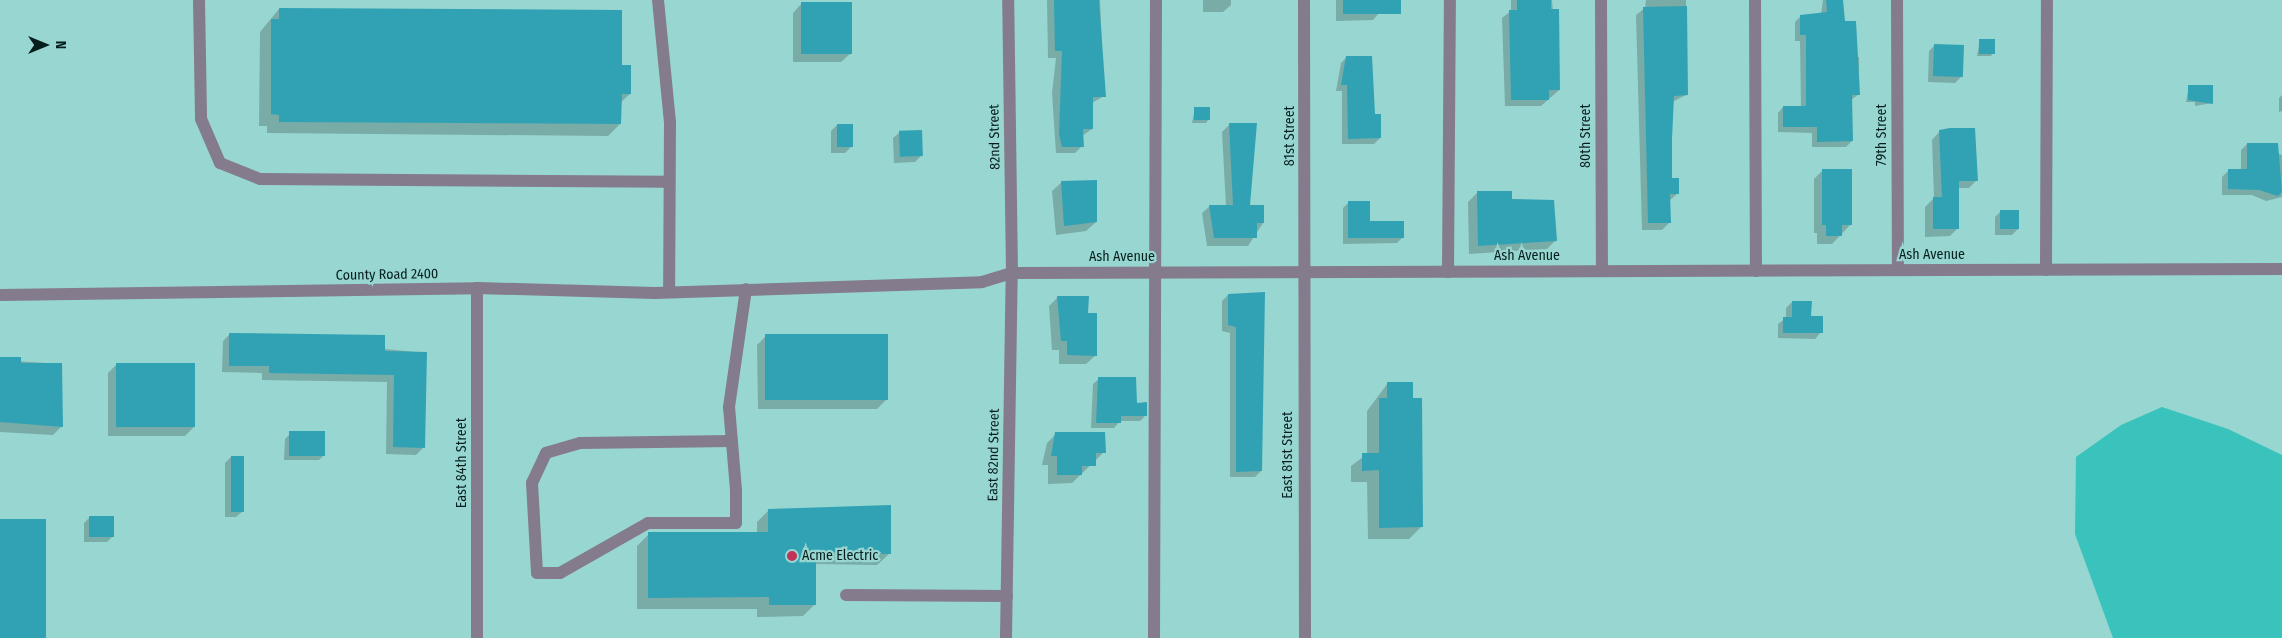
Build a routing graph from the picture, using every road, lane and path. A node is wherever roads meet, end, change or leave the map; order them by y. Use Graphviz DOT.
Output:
graph roads {
  1 [pos="199,0"];
  2 [pos="658,0"];
  3 [pos="1008,0"];
  4 [pos="1156,0"];
  5 [pos="1304,0"];
  6 [pos="1450,0"];
  7 [pos="1601,0"];
  8 [pos="1755,0"];
  9 [pos="1897,0"];
  10 [pos="2046,0"];
  11 [pos="670,182"];
  12 [pos="2282,269"];
  13 [pos="1756,270"];
  14 [pos="1898,270"];
  15 [pos="2046,270"];
  16 [pos="1602,271"];
  17 [pos="1155,272"];
  18 [pos="1302,272"];
  19 [pos="1448,272"];
  20 [pos="1012,273"];
  21 [pos="477,288"];
  22 [pos="774,288"];
  23 [pos="746,289"];
  24 [pos="670,292"];
  25 [pos="0,295"];
  26 [pos="732,442"];
  27 [pos="846,595"];
  28 [pos="1007,596"];
  29 [pos="477,638"];
  30 [pos="1006,638"];
  31 [pos="1154,638"];
  32 [pos="1305,638"];
  1 -- 11 [label="street"];
  2 -- 11 [label="street"];
  3 -- 20 [label="street, 82nd Street"];
  4 -- 17 [label="street"];
  5 -- 18 [label="street, 81st Street"];
  6 -- 19 [label="street"];
  7 -- 16 [label="street, 80th Street"];
  8 -- 13 [label="street"];
  9 -- 14 [label="street, 79th Street"];
  10 -- 15 [label="street"];
  11 -- 24 [label="street"];
  12 -- 15 [label="street, Ash Avenue"];
  13 -- 14 [label="street, Ash Avenue"];
  13 -- 16 [label="street, Ash Avenue"];
  14 -- 15 [label="street, Ash Avenue"];
  16 -- 19 [label="street, Ash Avenue"];
  17 -- 18 [label="street, Ash Avenue"];
  17 -- 20 [label="street, Ash Avenue"];
  17 -- 31 [label="street"];
  18 -- 19 [label="street, Ash Avenue"];
  18 -- 32 [label="street, East 81st Street"];
  20 -- 22 [label="street, Ash Avenue"];
  20 -- 28 [label="street, East 82nd Street"];
  21 -- 24 [label="street, County Road 2400"];
  21 -- 25 [label="street, County Road 2400"];
  21 -- 29 [label="street, East 84th Street"];
  22 -- 23 [label="street, County Road 2400"];
  23 -- 24 [label="street, County Road 2400"];
  23 -- 26 [label="street"];
  26 -- 26 [label="street"];
  27 -- 28 [label="street"];
  28 -- 30 [label="street, East 82nd Street"];
}
